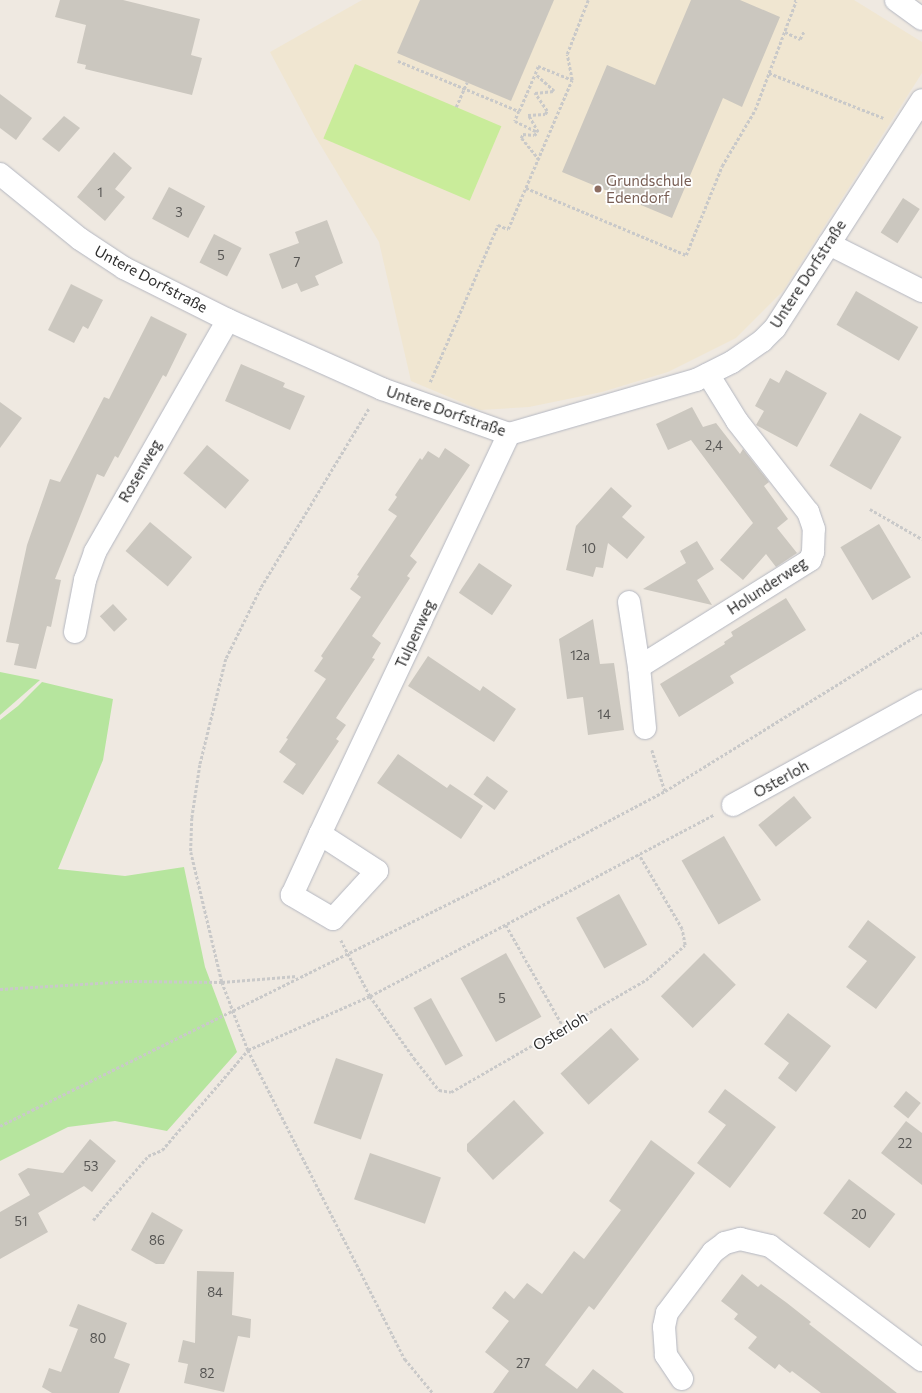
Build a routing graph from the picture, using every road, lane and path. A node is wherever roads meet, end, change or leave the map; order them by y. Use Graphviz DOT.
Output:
graph roads {
  1 [pos="588,0"];
  2 [pos="794,0"];
  3 [pos="896,0"];
  4 [pos="922,19"];
  5 [pos="804,31"];
  6 [pos="785,32"];
  7 [pos="398,61"];
  8 [pos="769,73"];
  9 [pos="535,74"];
  10 [pos="572,80"];
  11 [pos="467,82"];
  12 [pos="464,89"];
  13 [pos="922,100"];
  14 [pos="456,107"];
  15 [pos="519,112"];
  16 [pos="904,126"];
  17 [pos="538,132"];
  18 [pos="539,160"];
  19 [pos="0,174"];
  20 [pos="526,188"];
  21 [pos="829,244"];
  22 [pos="922,291"];
  23 [pos="228,320"];
  24 [pos="708,374"];
  25 [pos="382,388"];
  26 [pos="421,403"];
  27 [pos="509,434"];
  28 [pos="870,509"];
  29 [pos="922,539"];
  30 [pos="629,602"];
  31 [pos="75,632"];
  32 [pos="922,632"];
  33 [pos="639,667"];
  34 [pos="922,701"];
  35 [pos="645,728"];
  36 [pos="665,791"];
  37 [pos="733,805"];
  38 [pos="320,834"];
  39 [pos="639,855"];
  40 [pos="333,919"];
  41 [pos="506,925"];
  42 [pos="346,952"];
  43 [pos="299,976"];
  44 [pos="222,982"];
  45 [pos="0,989"];
  46 [pos="370,996"];
  47 [pos="233,1010"];
  48 [pos="564,1028"];
  49 [pos="248,1050"];
  50 [pos="0,1126"];
  51 [pos="93,1220"];
  52 [pos="922,1360"];
  53 [pos="682,1379"];
  54 [pos="434,1393"];
  1 -- 10 [label="path"];
  2 -- 6 [label="path"];
  3 -- 4 [label="street"];
  5 -- 6 [label="path"];
  6 -- 8 [label="path"];
  7 -- 12 [label="path"];
  8 -- 16 [label="path"];
  8 -- 20 [label="path"];
  9 -- 10 [label="path"];
  9 -- 15 [label="path"];
  9 -- 17 [label="path"];
  10 -- 18 [label="path"];
  11 -- 12 [label="path"];
  12 -- 14 [label="path"];
  12 -- 15 [label="path"];
  13 -- 16 [label="street, Untere Dorfstraße"];
  15 -- 17 [label="path"];
  16 -- 21 [label="street, Untere Dorfstraße"];
  17 -- 18 [label="path"];
  18 -- 20 [label="path"];
  19 -- 23 [label="street, Untere Dorfstraße"];
  20 -- 26 [label="path"];
  21 -- 22 [label="street"];
  21 -- 24 [label="street, Untere Dorfstraße"];
  23 -- 25 [label="street, Untere Dorfstraße"];
  23 -- 31 [label="street, Rosenweg"];
  24 -- 27 [label="street, Untere Dorfstraße"];
  24 -- 33 [label="street, Holunderweg"];
  25 -- 26 [label="street, Untere Dorfstraße"];
  25 -- 44 [label="path"];
  26 -- 27 [label="street, Untere Dorfstraße"];
  27 -- 38 [label="street, Tulpenweg"];
  28 -- 29 [label="path"];
  30 -- 33 [label="street"];
  32 -- 36 [label="path"];
  33 -- 35 [label="street"];
  34 -- 37 [label="street, Osterloh"];
  35 -- 36 [label="path"];
  36 -- 42 [label="path"];
  37 -- 39 [label="path"];
  38 -- 40 [label="street, Tulpenweg"];
  38 -- 40 [label="street"];
  39 -- 41 [label="path"];
  39 -- 48 [label="path, Osterloh"];
  40 -- 42 [label="path, Osterloh"];
  41 -- 46 [label="path"];
  41 -- 48 [label="path"];
  42 -- 43 [label="path"];
  42 -- 46 [label="path, Osterloh"];
  43 -- 44 [label="path"];
  43 -- 47 [label="path"];
  44 -- 45 [label="path"];
  44 -- 47 [label="path"];
  46 -- 48 [label="path, Osterloh"];
  46 -- 49 [label="path"];
  47 -- 49 [label="path"];
  47 -- 50 [label="path"];
  49 -- 51 [label="path"];
  49 -- 54 [label="path"];
  52 -- 53 [label="street"];
}
